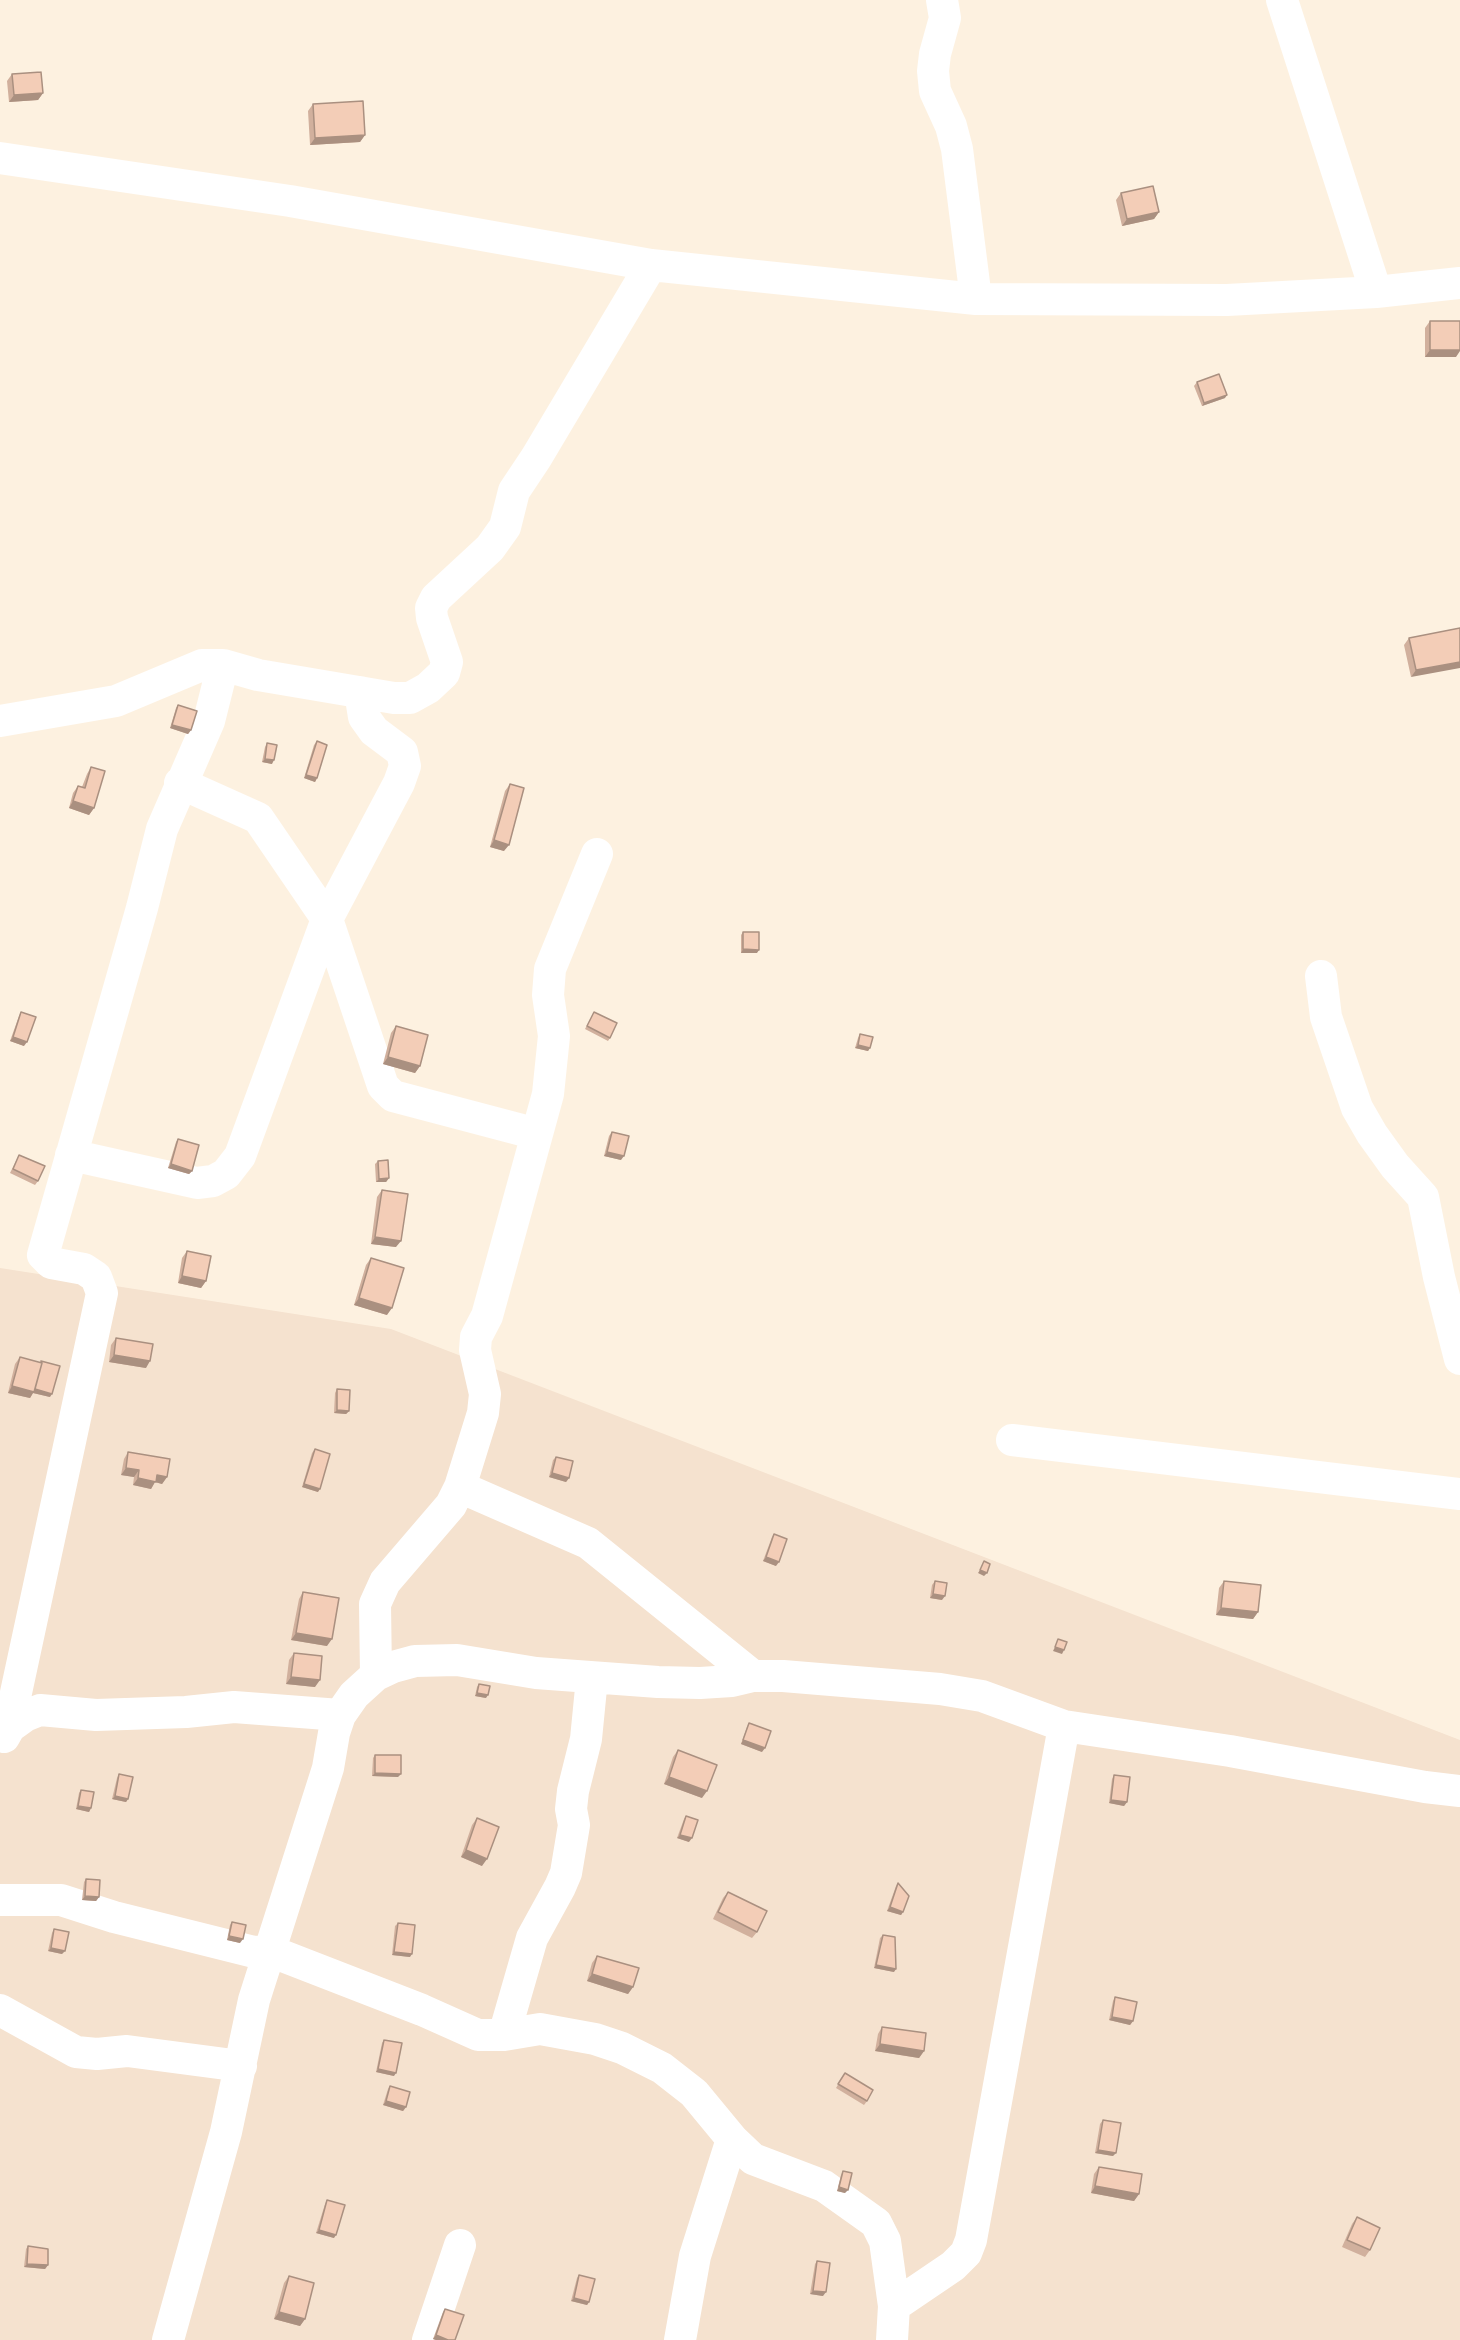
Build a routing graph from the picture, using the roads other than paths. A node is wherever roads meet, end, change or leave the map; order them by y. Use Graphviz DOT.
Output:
graph roads {
  1 [pos="942,0"];
  2 [pos="1282,0"];
  3 [pos="0,158"];
  4 [pos="651,265"];
  5 [pos="1460,283"];
  6 [pos="1376,292"];
  7 [pos="976,299"];
  8 [pos="223,664"];
  9 [pos="360,692"];
  10 [pos="0,721"];
  11 [pos="180,783"];
  12 [pos="597,854"];
  13 [pos="327,919"];
  14 [pos="1321,976"];
  15 [pos="537,1134"];
  16 [pos="71,1155"];
  17 [pos="1460,1359"];
  18 [pos="1012,1440"];
  19 [pos="460,1487"];
  20 [pos="1460,1494"];
  21 [pos="376,1675"];
  22 [pos="753,1676"];
  23 [pos="592,1678"];
  24 [pos="340,1715"];
  25 [pos="1064,1726"];
  26 [pos="3,1737"];
  27 [pos="1460,1791"];
  28 [pos="0,1900"];
  29 [pos="270,1952"];
  30 [pos="0,2010"];
  31 [pos="504,2035"];
  32 [pos="240,2066"];
  33 [pos="732,2139"];
  34 [pos="460,2245"];
  35 [pos="894,2306"];
  36 [pos="168,2340"];
  37 [pos="428,2340"];
  38 [pos="680,2340"];
  39 [pos="892,2340"];
  1 -- 7 [label="street"];
  2 -- 6 [label="street"];
  3 -- 4 [label="street"];
  4 -- 7 [label="street"];
  4 -- 9 [label="street"];
  5 -- 6 [label="street"];
  6 -- 7 [label="street"];
  8 -- 9 [label="street"];
  8 -- 10 [label="street"];
  8 -- 11 [label="street"];
  9 -- 13 [label="street"];
  11 -- 13 [label="street"];
  11 -- 16 [label="street"];
  12 -- 15 [label="street"];
  13 -- 15 [label="street"];
  13 -- 16 [label="street"];
  14 -- 17 [label="street"];
  15 -- 19 [label="street"];
  16 -- 26 [label="street"];
  18 -- 20 [label="street"];
  19 -- 21 [label="street"];
  19 -- 22 [label="street"];
  21 -- 23 [label="street"];
  21 -- 24 [label="street"];
  22 -- 23 [label="street"];
  22 -- 25 [label="street"];
  23 -- 31 [label="street"];
  24 -- 26 [label="street"];
  24 -- 29 [label="street"];
  25 -- 27 [label="street"];
  25 -- 35 [label="street"];
  28 -- 29 [label="street"];
  29 -- 31 [label="street"];
  29 -- 32 [label="street"];
  30 -- 32 [label="street"];
  31 -- 33 [label="street"];
  32 -- 36 [label="street"];
  33 -- 35 [label="street"];
  33 -- 38 [label="street"];
  34 -- 37 [label="street"];
  35 -- 39 [label="street"];
}
